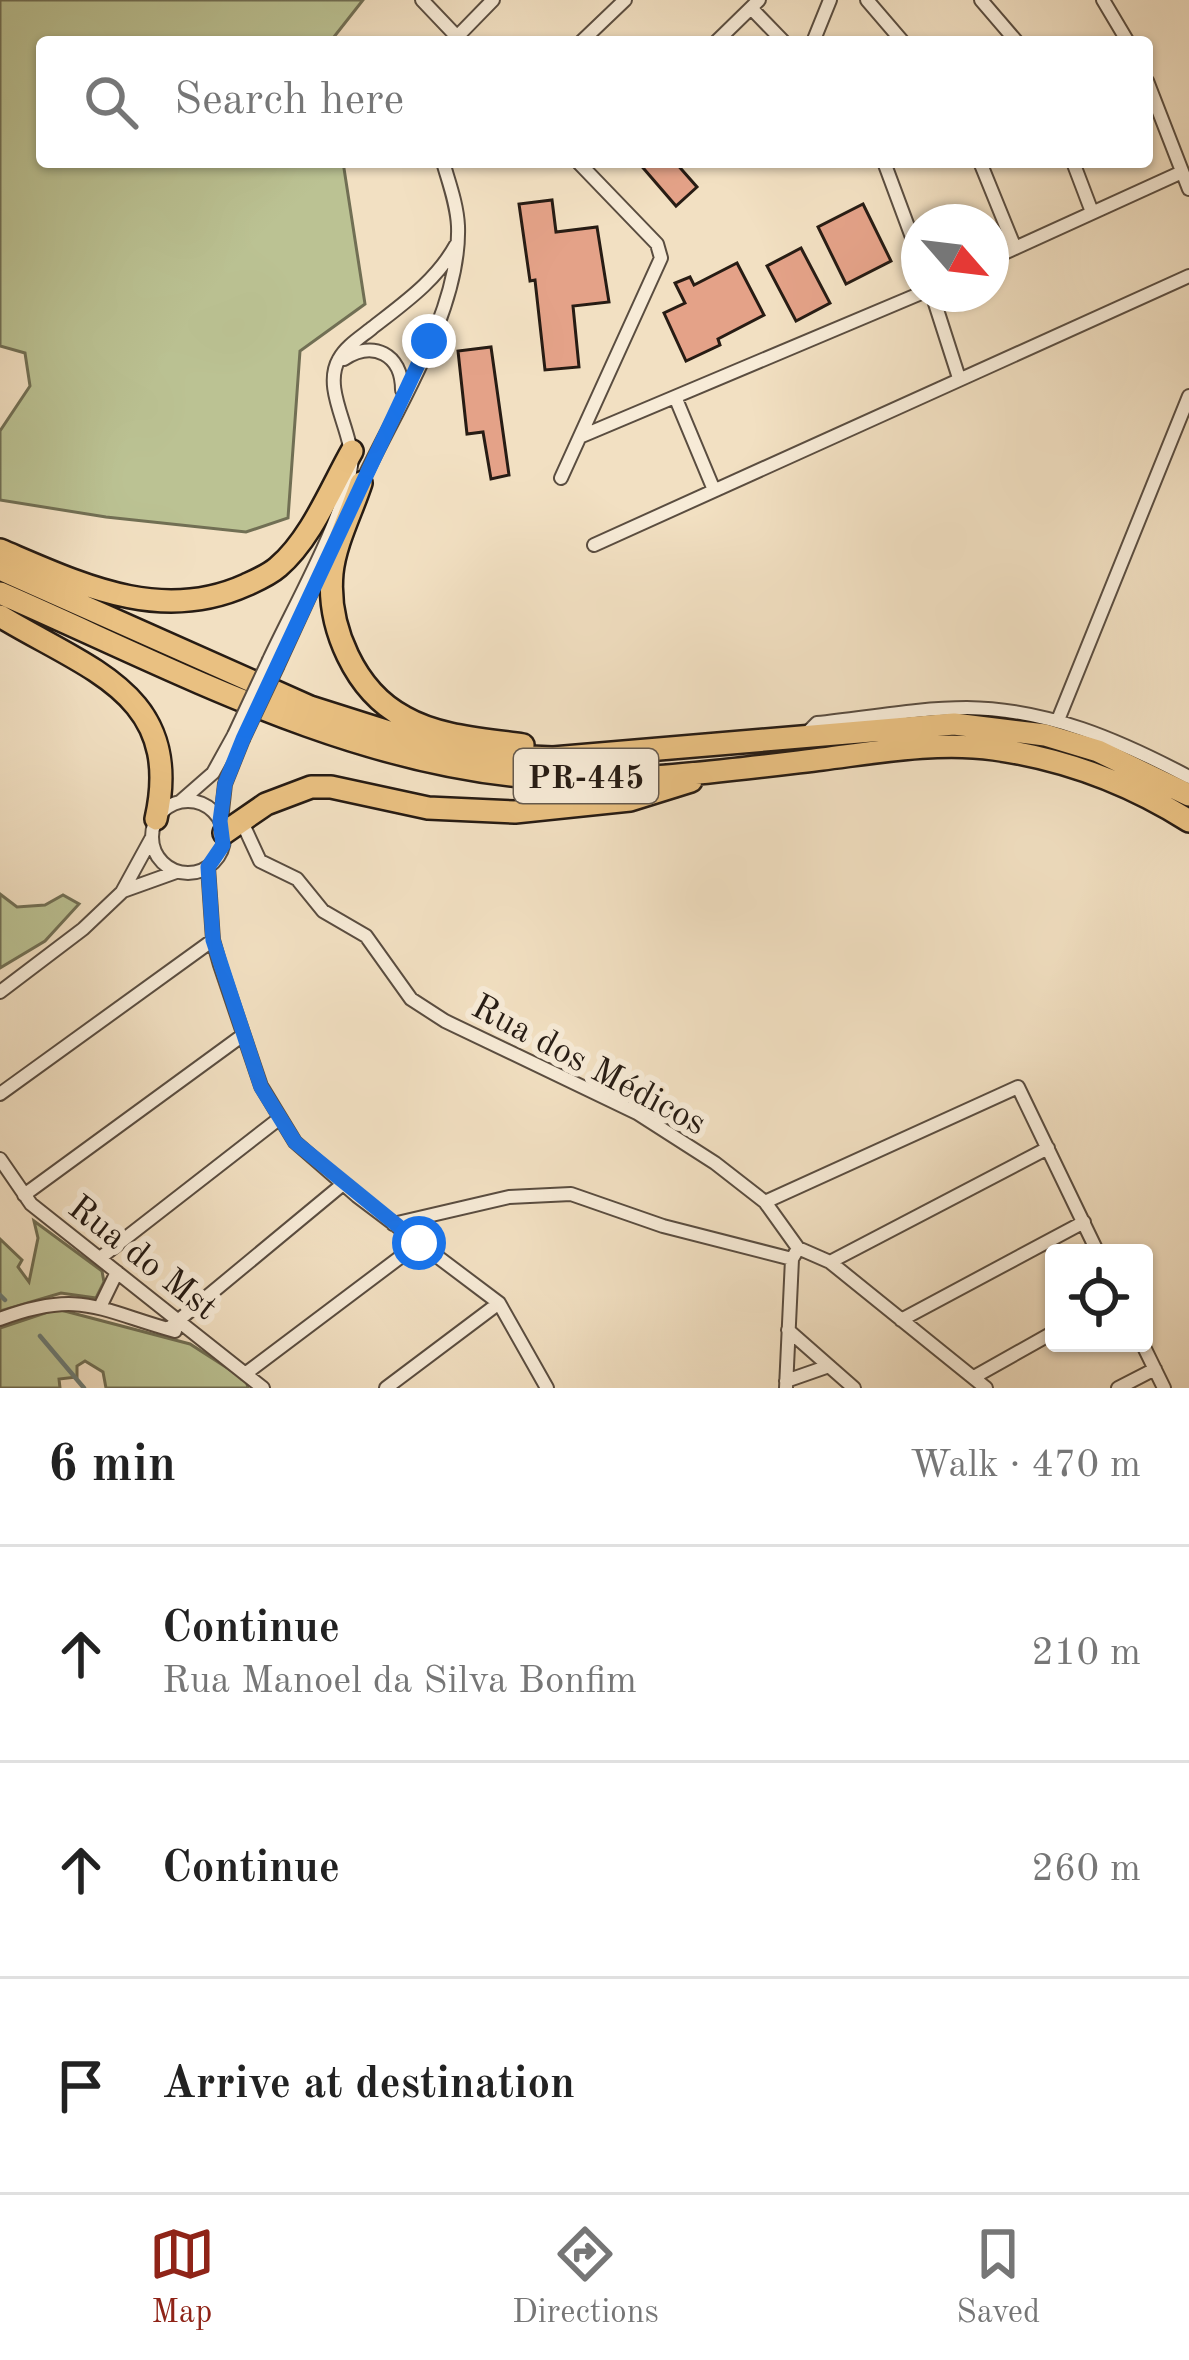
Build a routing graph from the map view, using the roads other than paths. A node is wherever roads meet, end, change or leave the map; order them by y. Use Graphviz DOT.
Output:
graph roads {
  1 [pos="422,0"];
  2 [pos="493,0"];
  3 [pos="625,0"];
  4 [pos="830,0"];
  5 [pos="867,0"];
  6 [pos="981,0"];
  7 [pos="1103,0"];
  8 [pos="755,4"];
  9 [pos="454,36"];
  10 [pos="461,36"];
  11 [pos="587,36"];
  12 [pos="722,36"];
  13 [pos="779,36"];
  14 [pos="815,36"];
  15 [pos="898,36"];
  16 [pos="1012,36"];
  17 [pos="1124,36"];
  18 [pos="1153,97"];
  19 [pos="445,168"];
  20 [pos="587,168"];
  21 [pos="886,168"];
  22 [pos="982,168"];
  23 [pos="1075,168"];
  24 [pos="1182,172"];
  25 [pos="1189,189"];
  26 [pos="901,208"];
  27 [pos="1092,212"];
  28 [pos="457,244"];
  29 [pos="1015,248"];
  30 [pos="1009,251"];
  31 [pos="1189,276"];
  32 [pos="901,302"];
  33 [pos="938,312"];
  34 [pos="335,366"];
  35 [pos="959,378"];
  36 [pos="1189,396"];
  37 [pos="402,397"];
  38 [pos="676,399"];
  39 [pos="581,437"];
  40 [pos="352,451"];
  41 [pos="561,478"];
  42 [pos="361,483"];
  43 [pos="714,490"];
  44 [pos="594,545"];
  45 [pos="0,550"];
  46 [pos="0,569"];
  47 [pos="0,593"];
  48 [pos="0,616"];
  49 [pos="273,662"];
  50 [pos="1058,720"];
  51 [pos="239,737"];
  52 [pos="803,737"];
  53 [pos="594,756"];
  54 [pos="733,770"];
  55 [pos="1189,777"];
  56 [pos="1189,795"];
  57 [pos="181,801"];
  58 [pos="1189,821"];
  59 [pos="229,825"];
  60 [pos="154,829"];
  61 [pos="208,867"];
  62 [pos="176,872"];
  63 [pos="122,892"];
  64 [pos="213,940"];
  65 [pos="0,992"];
  66 [pos="243,1035"];
  67 [pos="0,1094"];
  68 [pos="280,1118"];
  69 [pos="1048,1148"];
  70 [pos="0,1160"];
  71 [pos="344,1184"];
  72 [pos="25,1195"];
  73 [pos="765,1202"];
  74 [pos="1084,1222"];
  75 [pos="393,1224"];
  76 [pos="419,1243"];
  77 [pos="1094,1244"];
  78 [pos="795,1254"];
  79 [pos="100,1258"];
  80 [pos="830,1262"];
  81 [pos="117,1272"];
  82 [pos="499,1303"];
  83 [pos="100,1307"];
  84 [pos="0,1318"];
  85 [pos="901,1320"];
  86 [pos="172,1324"];
  87 [pos="788,1330"];
  88 [pos="1045,1337"];
  89 [pos="1146,1352"];
  90 [pos="829,1366"];
  91 [pos="1155,1370"];
  92 [pos="245,1374"];
  93 [pos="974,1377"];
  94 [pos="786,1385"];
  95 [pos="541,1386"];
  96 [pos="263,1388"];
  97 [pos="386,1388"];
  98 [pos="854,1388"];
  99 [pos="986,1388"];
  100 [pos="1118,1388"];
  101 [pos="1163,1388"];
  1 -- 9 [label="street"];
  2 -- 10 [label="street"];
  3 -- 11 [label="street"];
  4 -- 14 [label="street"];
  5 -- 15 [label="street"];
  6 -- 16 [label="street"];
  7 -- 17 [label="street"];
  8 -- 12 [label="street"];
  8 -- 13 [label="street"];
  18 -- 24 [label="street"];
  19 -- 28 [label="street"];
  20 -- 39 [label="street"];
  21 -- 26 [label="street"];
  22 -- 29 [label="street"];
  23 -- 27 [label="street"];
  24 -- 25 [label="street"];
  24 -- 27 [label="street"];
  27 -- 29 [label="street"];
  28 -- 34 [label="street"];
  28 -- 37 [label="street"];
  29 -- 30 [label="street"];
  31 -- 35 [label="street"];
  32 -- 38 [label="street"];
  33 -- 35 [label="street"];
  34 -- 37 [label="street"];
  34 -- 40 [label="street"];
  35 -- 43 [label="street"];
  36 -- 50 [label="street"];
  37 -- 42 [label="street"];
  38 -- 39 [label="street"];
  38 -- 43 [label="street"];
  39 -- 41 [label="street"];
  40 -- 45 [label="highway"];
  40 -- 49 [label="street"];
  42 -- 49 [label="street"];
  42 -- 53 [label="highway"];
  43 -- 44 [label="street"];
  46 -- 53 [label="highway, PR-445"];
  47 -- 54 [label="highway, PR-445"];
  48 -- 60 [label="highway"];
  49 -- 51 [label="street, bridge"];
  50 -- 52 [label="street"];
  50 -- 55 [label="street"];
  51 -- 57 [label="street"];
  51 -- 59 [label="street"];
  52 -- 53 [label="highway, PR-445"];
  52 -- 56 [label="highway, PR-445"];
  54 -- 58 [label="highway, PR-445"];
  54 -- 59 [label="highway"];
  57 -- 59 [label="street"];
  57 -- 60 [label="street"];
  59 -- 61 [label="street"];
  59 -- 73 [label="street, Rua dos Médicos"];
  60 -- 62 [label="street"];
  60 -- 63 [label="street"];
  61 -- 62 [label="street"];
  61 -- 64 [label="street"];
  62 -- 63 [label="street"];
  63 -- 65 [label="street"];
  64 -- 66 [label="street"];
  64 -- 67 [label="street"];
  66 -- 68 [label="street"];
  66 -- 72 [label="street"];
  68 -- 71 [label="street"];
  68 -- 79 [label="street"];
  69 -- 73 [label="street"];
  69 -- 74 [label="street"];
  69 -- 80 [label="street"];
  70 -- 72 [label="street, Rua do Mst"];
  71 -- 75 [label="street"];
  71 -- 86 [label="street"];
  72 -- 79 [label="street, Rua do Mst"];
  73 -- 78 [label="street, Rua dos Médicos"];
  74 -- 77 [label="street"];
  74 -- 85 [label="street"];
  75 -- 76 [label="street"];
  75 -- 78 [label="street"];
  76 -- 82 [label="street"];
  76 -- 92 [label="street"];
  78 -- 80 [label="street"];
  78 -- 87 [label="street"];
  79 -- 81 [label="street, Rua do Mst"];
  80 -- 85 [label="street"];
  81 -- 83 [label="street"];
  81 -- 86 [label="street, Rua do Mst"];
  82 -- 95 [label="street"];
  82 -- 97 [label="street"];
  83 -- 84 [label="street"];
  83 -- 86 [label="street"];
  85 -- 93 [label="street"];
  86 -- 92 [label="street, Rua do Mst"];
  87 -- 90 [label="street"];
  87 -- 94 [label="street"];
  88 -- 93 [label="street"];
  89 -- 91 [label="street"];
  90 -- 94 [label="street"];
  90 -- 98 [label="street"];
  91 -- 100 [label="street"];
  91 -- 101 [label="street"];
  92 -- 96 [label="street, Rua do Mst"];
  93 -- 99 [label="street"];
}
